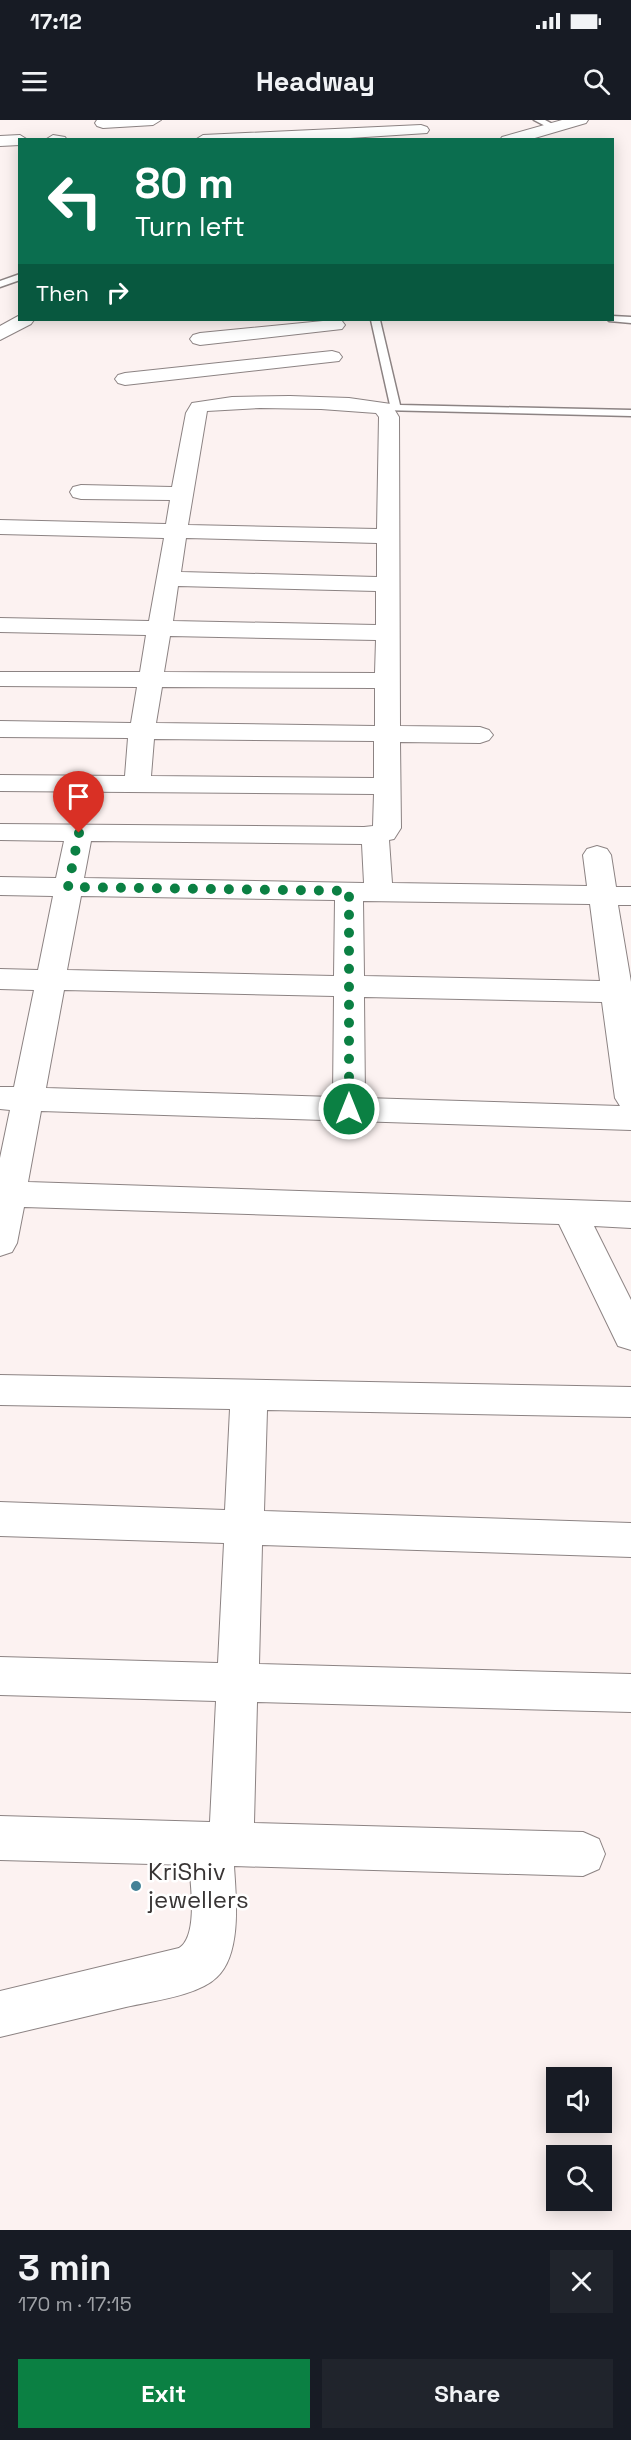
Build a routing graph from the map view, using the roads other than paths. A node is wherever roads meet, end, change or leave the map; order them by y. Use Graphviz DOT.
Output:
graph roads {
  1 [pos="153,120"];
  2 [pos="538,120"];
  3 [pos="580,120"];
  4 [pos="103,121"];
  5 [pos="554,127"];
  6 [pos="421,130"];
  7 [pos="284,132"];
  8 [pos="103,138"];
  9 [pos="223,138"];
  10 [pos="515,138"];
  11 [pos="18,140"];
  12 [pos="0,141"];
  13 [pos="18,278"];
  14 [pos="0,285"];
  15 [pos="614,319"];
  16 [pos="631,320"];
  17 [pos="22,321"];
  18 [pos="375,321"];
  19 [pos="335,325"];
  20 [pos="251,327"];
  21 [pos="0,334"];
  22 [pos="200,339"];
  23 [pos="332,357"];
  24 [pos="267,364"];
  25 [pos="125,379"];
  26 [pos="283,403"];
  27 [pos="390,408"];
  28 [pos="631,413"];
  29 [pos="81,492"];
  30 [pos="182,494"];
  31 [pos="0,527"];
  32 [pos="176,532"];
  33 [pos="388,536"];
  34 [pos="168,579"];
  35 [pos="388,584"];
  36 [pos="0,625"];
  37 [pos="159,630"];
  38 [pos="388,633"];
  39 [pos="0,679"];
  40 [pos="151,679"];
  41 [pos="387,681"];
  42 [pos="0,729"];
  43 [pos="142,731"];
  44 [pos="387,734"];
  45 [pos="480,735"];
  46 [pos="0,783"];
  47 [pos="137,784"];
  48 [pos="387,786"];
  49 [pos="0,832"];
  50 [pos="79,833"];
  51 [pos="375,836"];
  52 [pos="597,855"];
  53 [pos="0,886"];
  54 [pos="68,887"];
  55 [pos="349,891"];
  56 [pos="379,892"];
  57 [pos="617,896"];
  58 [pos="0,979"];
  59 [pos="51,980"];
  60 [pos="349,986"];
  61 [pos="623,992"];
  62 [pos="14,1098"];
  63 [pos="631,1098"];
  64 [pos="349,1109"];
  65 [pos="631,1118"];
  66 [pos="5,1194"];
  67 [pos="570,1212"];
  68 [pos="631,1215"];
  69 [pos="0,1243"];
  70 [pos="631,1336"];
  71 [pos="0,1390"];
  72 [pos="249,1394"];
  73 [pos="631,1402"];
  74 [pos="0,1519"];
  75 [pos="244,1526"];
  76 [pos="631,1540"];
  77 [pos="0,1676"];
  78 [pos="237,1682"];
  79 [pos="630,1700"];
  80 [pos="0,1838"];
  81 [pos="221,1844"];
  82 [pos="583,1854"];
  83 [pos="0,2014"];
  1 -- 4 [label="street"];
  2 -- 5 [label="lane"];
  3 -- 5 [label="street"];
  4 -- 8 [label="street"];
  5 -- 10 [label="street"];
  6 -- 7 [label="street"];
  7 -- 9 [label="street"];
  11 -- 12 [label="street"];
  13 -- 14 [label="lane"];
  15 -- 16 [label="lane"];
  17 -- 21 [label="street"];
  18 -- 27 [label="lane"];
  19 -- 20 [label="street"];
  20 -- 22 [label="street"];
  20 -- 24 [label="street"];
  23 -- 24 [label="street"];
  24 -- 25 [label="street"];
  24 -- 26 [label="street"];
  26 -- 27 [label="street"];
  26 -- 30 [label="street"];
  27 -- 28 [label="lane"];
  27 -- 33 [label="street"];
  29 -- 30 [label="street"];
  30 -- 32 [label="street"];
  31 -- 32 [label="street"];
  32 -- 33 [label="street"];
  32 -- 34 [label="street"];
  33 -- 35 [label="street"];
  34 -- 35 [label="street"];
  34 -- 37 [label="street"];
  35 -- 38 [label="street"];
  36 -- 37 [label="street"];
  37 -- 38 [label="street"];
  37 -- 40 [label="street"];
  38 -- 41 [label="street"];
  39 -- 40 [label="street"];
  40 -- 41 [label="street"];
  40 -- 43 [label="street"];
  41 -- 44 [label="street"];
  42 -- 43 [label="street"];
  43 -- 44 [label="street"];
  43 -- 47 [label="street"];
  44 -- 45 [label="street"];
  44 -- 48 [label="street"];
  46 -- 47 [label="street"];
  47 -- 48 [label="street"];
  48 -- 51 [label="street"];
  49 -- 50 [label="street"];
  50 -- 51 [label="street"];
  50 -- 54 [label="street"];
  51 -- 56 [label="street"];
  52 -- 57 [label="street"];
  53 -- 54 [label="street"];
  54 -- 55 [label="street"];
  54 -- 59 [label="street"];
  55 -- 56 [label="street"];
  55 -- 60 [label="street"];
  56 -- 57 [label="street"];
  57 -- 61 [label="street"];
  58 -- 59 [label="street"];
  59 -- 60 [label="street"];
  59 -- 62 [label="street"];
  60 -- 61 [label="street"];
  60 -- 64 [label="street"];
  61 -- 63 [label="street"];
  62 -- 64 [label="street"];
  62 -- 66 [label="street"];
  64 -- 65 [label="street"];
  66 -- 67 [label="street"];
  66 -- 69 [label="street"];
  67 -- 68 [label="street"];
  67 -- 70 [label="street"];
  71 -- 72 [label="street"];
  72 -- 73 [label="street"];
  72 -- 75 [label="street"];
  74 -- 75 [label="street"];
  75 -- 76 [label="street"];
  75 -- 78 [label="street"];
  77 -- 78 [label="street"];
  78 -- 79 [label="street"];
  78 -- 81 [label="street"];
  80 -- 81 [label="street"];
  81 -- 82 [label="street"];
  81 -- 83 [label="street"];
}
